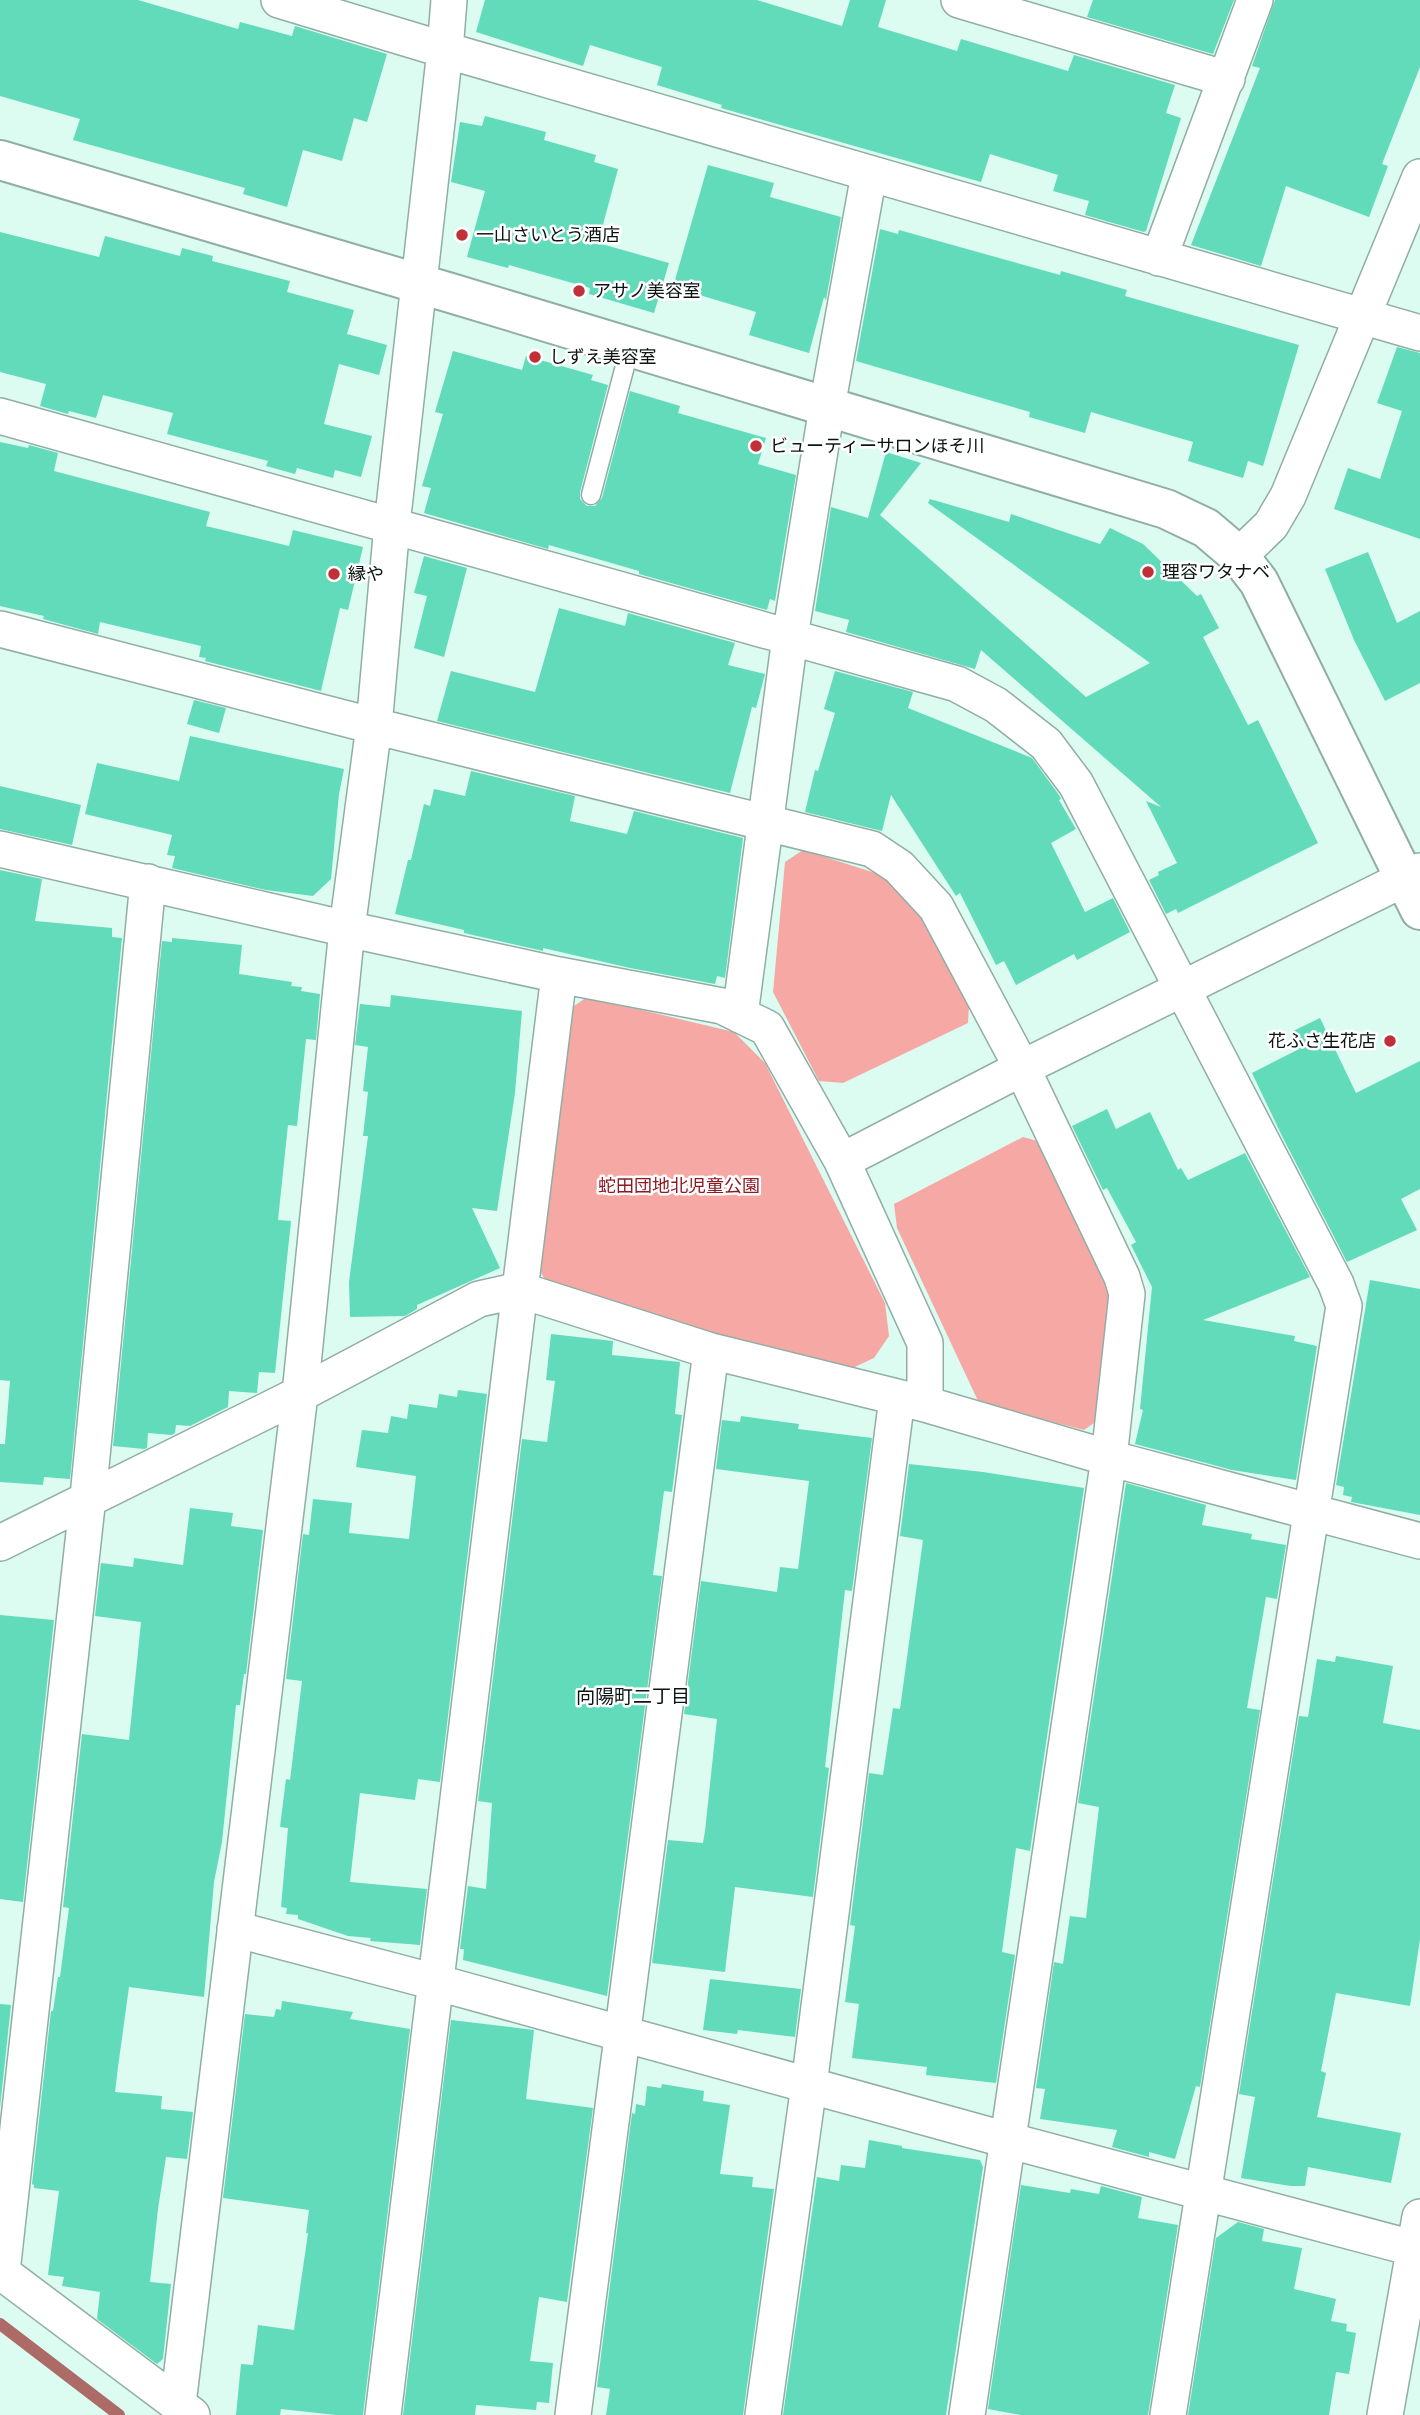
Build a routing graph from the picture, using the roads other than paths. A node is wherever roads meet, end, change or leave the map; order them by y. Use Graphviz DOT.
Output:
graph roads {
  1 [pos="279,0"];
  2 [pos="449,0"];
  3 [pos="959,0"];
  4 [pos="1255,0"];
  5 [pos="445,50"];
  6 [pos="1227,79"];
  7 [pos="0,160"];
  8 [pos="869,174"];
  9 [pos="1420,177"];
  10 [pos="1158,258"];
  11 [pos="420,283"];
  12 [pos="1363,316"];
  13 [pos="1420,333"];
  14 [pos="631,347"];
  15 [pos="827,407"];
  16 [pos="0,416"];
  17 [pos="591,495"];
  18 [pos="392,525"];
  19 [pos="1239,556"];
  20 [pos="0,629"];
  21 [pos="790,637"];
  22 [pos="374,726"];
  23 [pos="765,822"];
  24 [pos="0,849"];
  25 [pos="148,882"];
  26 [pos="1415,887"];
  27 [pos="348,929"];
  28 [pos="559,975"];
  29 [pos="1181,990"];
  30 [pos="740,1014"];
  31 [pos="1022,1069"];
  32 [pos="842,1161"];
  33 [pos="520,1290"];
  34 [pos="711,1351"];
  35 [pos="300,1394"];
  36 [pos="911,1401"];
  37 [pos="1109,1458"];
  38 [pos="88,1497"];
  39 [pos="1313,1513"];
  40 [pos="1420,1541"];
  41 [pos="0,1543"];
  42 [pos="235,1929"];
  43 [pos="435,1982"];
  44 [pos="624,2034"];
  45 [pos="809,2085"];
  46 [pos="1007,2140"];
  47 [pos="1204,2194"];
  48 [pos="1418,2238"];
  49 [pos="1,2272"];
  50 [pos="185,2410"];
  51 [pos="383,2415"];
  52 [pos="573,2415"];
  53 [pos="763,2415"];
  54 [pos="967,2415"];
  55 [pos="1168,2415"];
  56 [pos="1385,2415"];
  1 -- 5 [label="street"];
  2 -- 5 [label="street"];
  3 -- 6 [label="street"];
  4 -- 6 [label="street"];
  5 -- 8 [label="street"];
  5 -- 11 [label="street"];
  6 -- 10 [label="street"];
  7 -- 11 [label="street"];
  8 -- 10 [label="street"];
  8 -- 15 [label="street"];
  9 -- 12 [label="street"];
  10 -- 12 [label="street"];
  11 -- 14 [label="street"];
  11 -- 18 [label="street"];
  12 -- 13 [label="street"];
  12 -- 19 [label="street"];
  14 -- 15 [label="street"];
  14 -- 17 [label="lane"];
  15 -- 19 [label="street"];
  15 -- 21 [label="street"];
  16 -- 18 [label="street"];
  18 -- 21 [label="street"];
  18 -- 22 [label="street"];
  19 -- 26 [label="street"];
  20 -- 22 [label="street"];
  21 -- 23 [label="street"];
  21 -- 29 [label="street"];
  22 -- 23 [label="street"];
  22 -- 27 [label="street"];
  23 -- 30 [label="street"];
  23 -- 31 [label="street"];
  24 -- 25 [label="street"];
  25 -- 27 [label="street"];
  25 -- 38 [label="street"];
  26 -- 29 [label="street"];
  27 -- 28 [label="street"];
  27 -- 35 [label="street"];
  28 -- 30 [label="street"];
  28 -- 33 [label="street"];
  29 -- 31 [label="street"];
  29 -- 39 [label="street"];
  30 -- 32 [label="street"];
  31 -- 32 [label="street"];
  31 -- 37 [label="street"];
  32 -- 36 [label="street"];
  33 -- 34 [label="street"];
  33 -- 35 [label="street"];
  33 -- 43 [label="street"];
  34 -- 36 [label="street"];
  34 -- 44 [label="street"];
  35 -- 38 [label="street"];
  35 -- 42 [label="street"];
  36 -- 37 [label="street"];
  36 -- 45 [label="street"];
  37 -- 39 [label="street"];
  37 -- 46 [label="street"];
  38 -- 41 [label="street"];
  38 -- 49 [label="street"];
  39 -- 40 [label="street"];
  39 -- 47 [label="street"];
  42 -- 43 [label="street"];
  42 -- 50 [label="street"];
  43 -- 44 [label="street"];
  43 -- 51 [label="street"];
  44 -- 45 [label="street"];
  44 -- 52 [label="street"];
  45 -- 46 [label="street"];
  45 -- 53 [label="street"];
  46 -- 47 [label="street"];
  46 -- 54 [label="street"];
  47 -- 48 [label="street"];
  47 -- 55 [label="street"];
  48 -- 56 [label="street"];
  49 -- 50 [label="street"];
}
